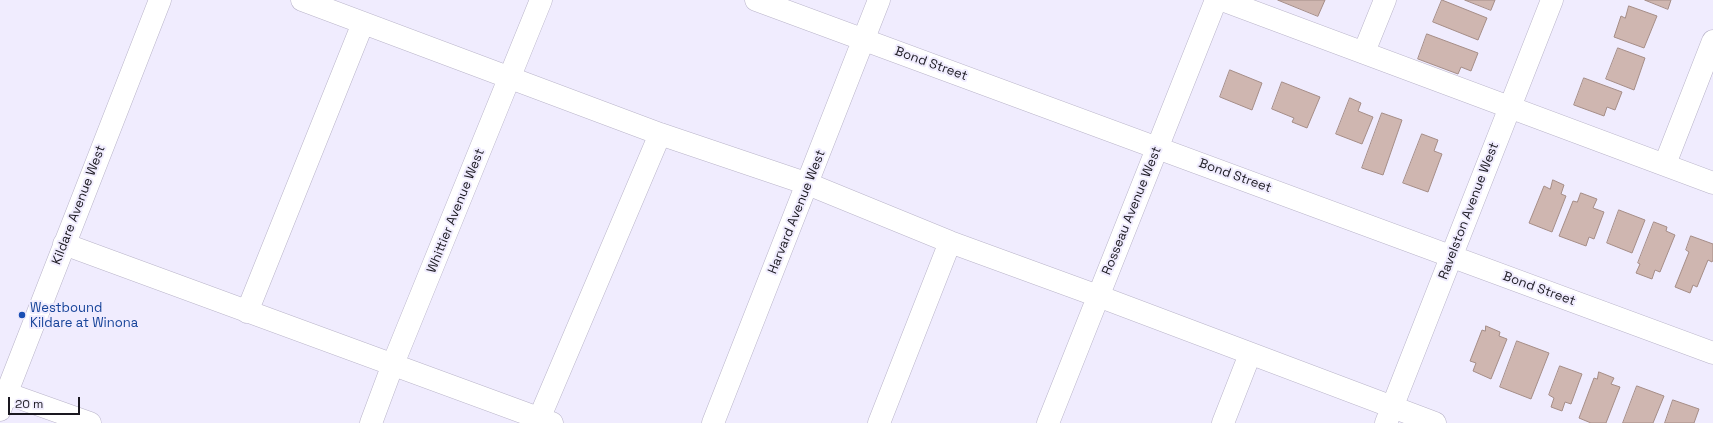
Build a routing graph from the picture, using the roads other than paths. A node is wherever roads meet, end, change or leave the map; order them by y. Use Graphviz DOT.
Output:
graph roads {
  1 [pos="160,0"];
  2 [pos="302,0"];
  3 [pos="541,0"];
  4 [pos="756,0"];
  5 [pos="879,0"];
  6 [pos="1216,0"];
  7 [pos="1222,0"];
  8 [pos="1385,0"];
  9 [pos="1552,0"];
  10 [pos="362,23"];
  11 [pos="864,40"];
  12 [pos="1713,41"];
  13 [pos="1364,52"];
  14 [pos="510,78"];
  15 [pos="1510,106"];
  16 [pos="660,134"];
  17 [pos="1158,147"];
  18 [pos="1665,164"];
  19 [pos="1713,183"];
  20 [pos="808,184"];
  21 [pos="950,242"];
  22 [pos="64,244"];
  23 [pos="1451,256"];
  24 [pos="1098,296"];
  25 [pos="247,312"];
  26 [pos="1250,354"];
  27 [pos="1713,354"];
  28 [pos="393,364"];
  29 [pos="2,398"];
  30 [pos="1389,415"];
  31 [pos="545,421"];
  32 [pos="90,423"];
  33 [pos="371,423"];
  34 [pos="713,423"];
  35 [pos="879,423"];
  36 [pos="1048,423"];
  37 [pos="1223,423"];
  38 [pos="1436,423"];
  1 -- 22 [label="street, Kildare Avenue West"];
  2 -- 10 [label="street"];
  3 -- 14 [label="street, Whittier Avenue West"];
  4 -- 11 [label="street, Bond Street"];
  5 -- 11 [label="street, Harvard Avenue West"];
  6 -- 17 [label="street, Rosseau Avenue West"];
  7 -- 13 [label="street"];
  8 -- 13 [label="street"];
  9 -- 15 [label="street, Ravelston Avenue West"];
  10 -- 14 [label="street"];
  10 -- 25 [label="street"];
  11 -- 17 [label="street, Bond Street"];
  11 -- 20 [label="street, Harvard Avenue West"];
  12 -- 18 [label="street"];
  13 -- 15 [label="street"];
  14 -- 16 [label="street"];
  14 -- 28 [label="street, Whittier Avenue West"];
  15 -- 18 [label="street"];
  15 -- 23 [label="street, Ravelston Avenue West"];
  16 -- 20 [label="street"];
  16 -- 31 [label="street"];
  17 -- 23 [label="street, Bond Street"];
  17 -- 24 [label="street, Rosseau Avenue West"];
  18 -- 19 [label="street"];
  20 -- 21 [label="street"];
  20 -- 34 [label="street, Harvard Avenue West"];
  21 -- 24 [label="street"];
  21 -- 35 [label="street"];
  22 -- 25 [label="street"];
  22 -- 29 [label="street, Kildare Avenue West"];
  23 -- 27 [label="street, Bond Street"];
  23 -- 30 [label="street, Ravelston Avenue West"];
  24 -- 26 [label="street"];
  24 -- 36 [label="street, Rosseau Avenue West"];
  25 -- 28 [label="street"];
  26 -- 30 [label="street"];
  26 -- 37 [label="street"];
  28 -- 31 [label="street"];
  28 -- 33 [label="street, Whittier Avenue West"];
  29 -- 32 [label="street"];
  30 -- 38 [label="street"];
}
